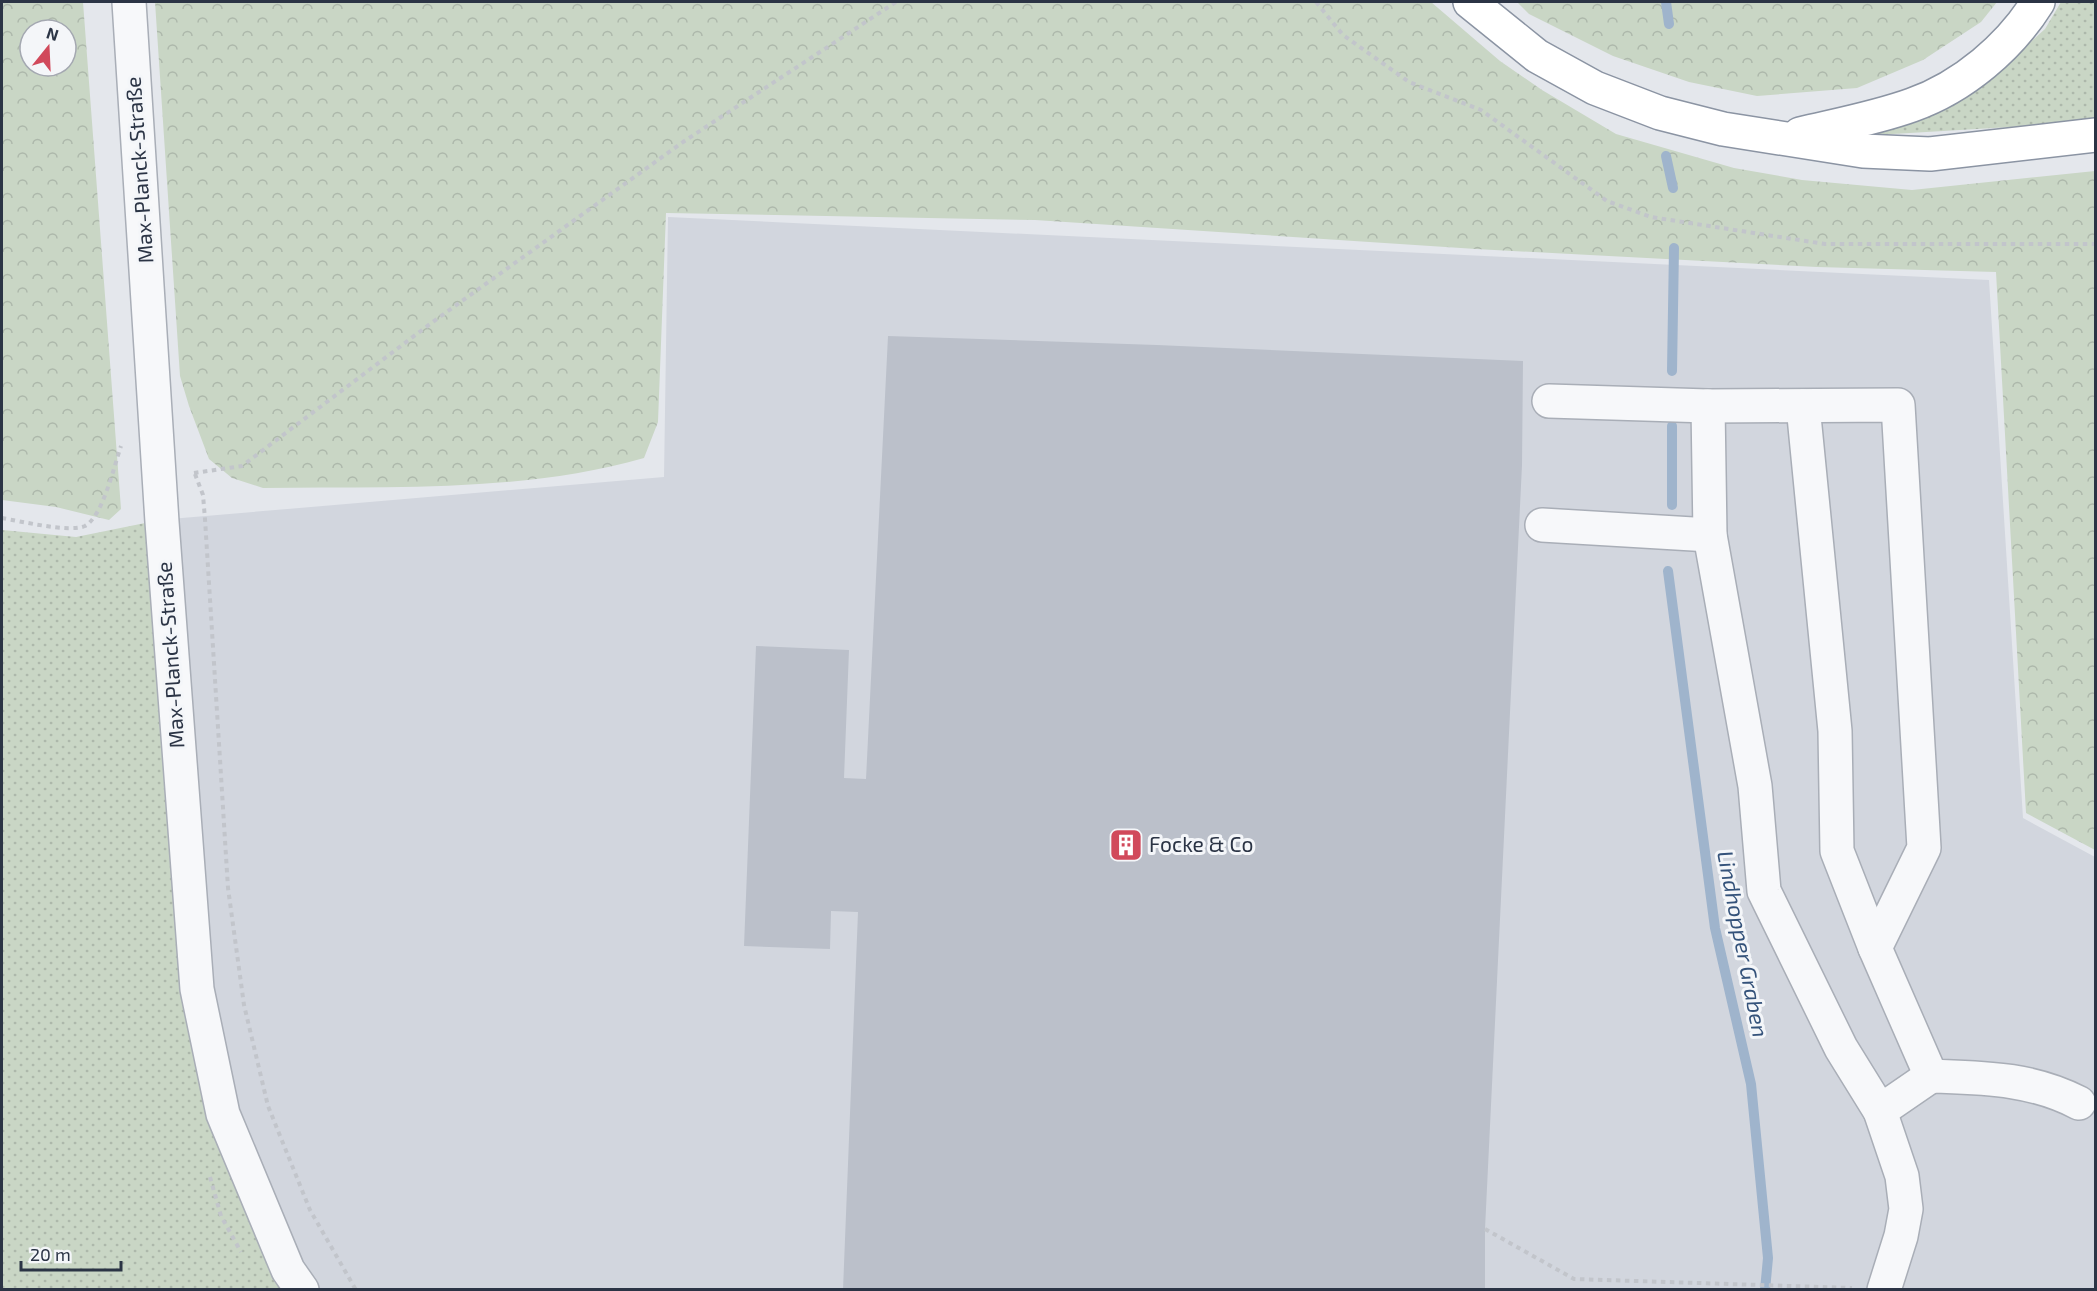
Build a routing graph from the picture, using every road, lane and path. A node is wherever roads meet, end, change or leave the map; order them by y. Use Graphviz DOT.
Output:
graph roads {
  1 [pos="129,2"];
  2 [pos="896,2"];
  3 [pos="1316,2"];
  4 [pos="1470,2"];
  5 [pos="2038,2"];
  6 [pos="2096,135"];
  7 [pos="1781,139"];
  8 [pos="2096,244"];
  9 [pos="1549,401"];
  10 [pos="1708,406"];
  11 [pos="1803,406"];
  12 [pos="123,442"];
  13 [pos="2,518"];
  14 [pos="1542,525"];
  15 [pos="1710,535"];
  16 [pos="1875,948"];
  17 [pos="1931,1076"];
  18 [pos="2079,1103"];
  19 [pos="1880,1111"];
  20 [pos="1485,1229"];
  21 [pos="302,1290"];
  22 [pos="356,1290"];
  23 [pos="1884,1290"];
  1 -- 21 [label="street, Max-Planck-Straße"];
  2 -- 22 [label="path"];
  3 -- 8 [label="path"];
  4 -- 7 [label="highway"];
  5 -- 7 [label="highway"];
  6 -- 7 [label="highway"];
  9 -- 10 [label="street"];
  10 -- 11 [label="street"];
  10 -- 15 [label="street"];
  11 -- 16 [label="street"];
  11 -- 16 [label="street"];
  12 -- 13 [label="path"];
  14 -- 15 [label="street"];
  15 -- 19 [label="street"];
  16 -- 17 [label="street"];
  17 -- 18 [label="street"];
  17 -- 19 [label="street"];
  19 -- 23 [label="street"];
  20 -- 23 [label="path"];
}
